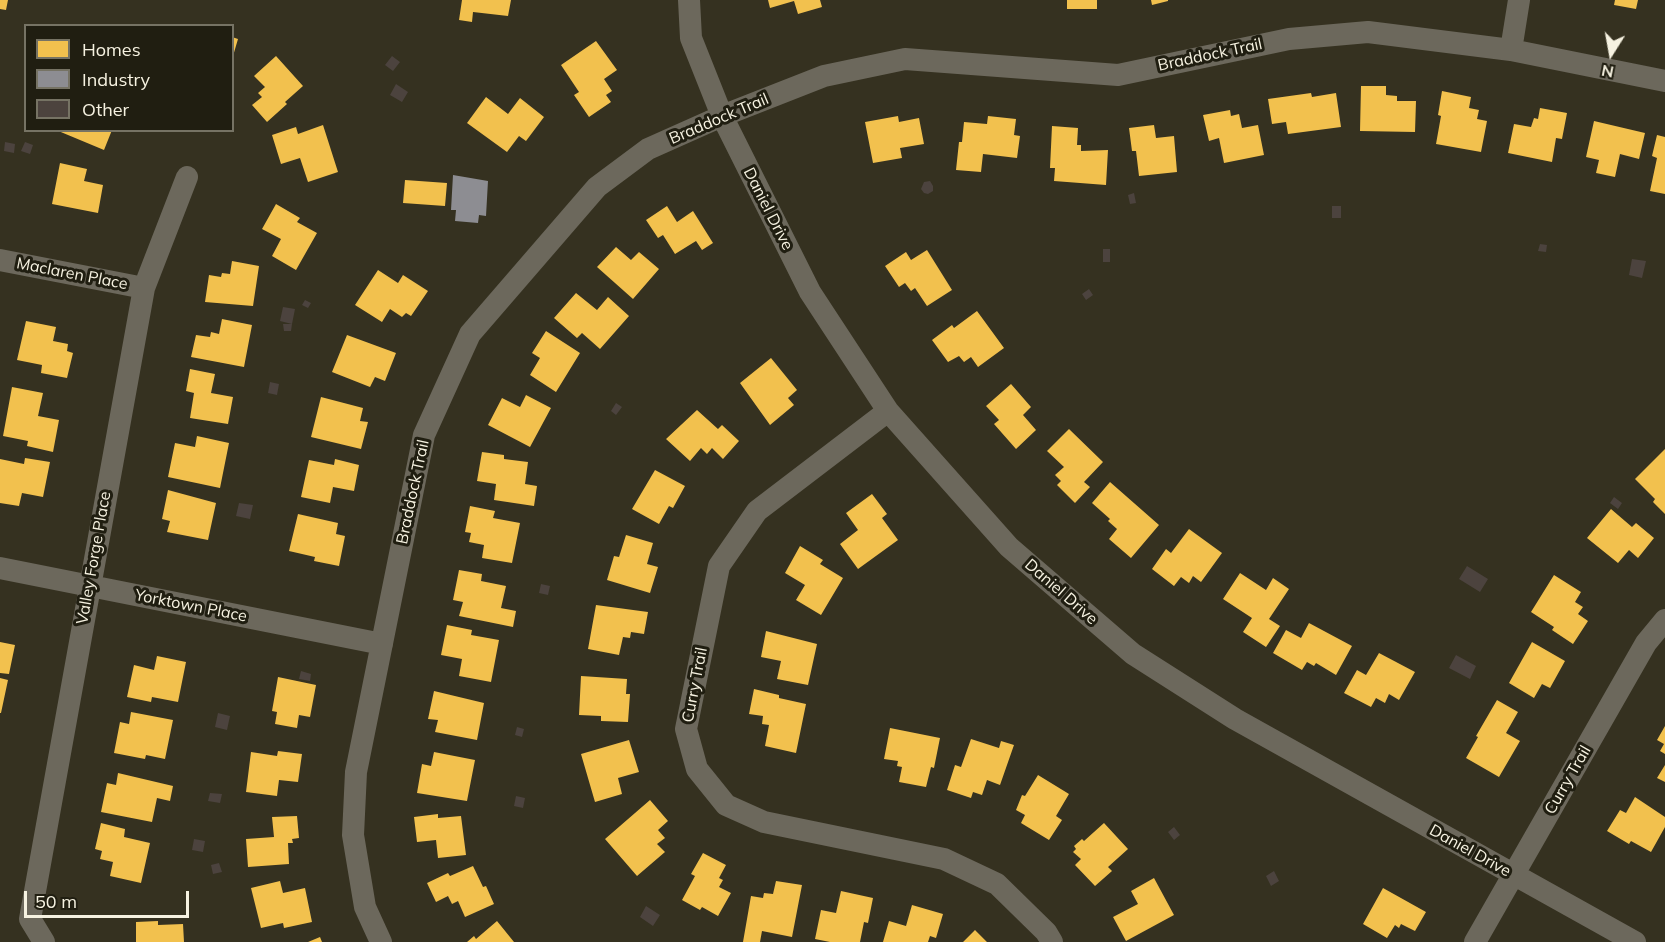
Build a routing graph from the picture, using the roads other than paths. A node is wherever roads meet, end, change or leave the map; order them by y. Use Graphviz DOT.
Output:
graph roads {
  1 [pos="689,0"];
  2 [pos="1519,0"];
  3 [pos="1511,50"];
  4 [pos="1665,81"];
  5 [pos="722,116"];
  6 [pos="187,177"];
  7 [pos="0,260"];
  8 [pos="144,288"];
  9 [pos="888,411"];
  10 [pos="0,568"];
  11 [pos="89,586"];
  12 [pos="1665,621"];
  13 [pos="382,644"];
  14 [pos="1514,876"];
  15 [pos="44,942"];
  16 [pos="381,942"];
  17 [pos="1052,942"];
  18 [pos="1475,942"];
  19 [pos="1635,942"];
  1 -- 5 [label="street, Daniel Drive"];
  2 -- 3 [label="street"];
  3 -- 4 [label="street, Braddock Trail"];
  3 -- 5 [label="street, Braddock Trail"];
  5 -- 9 [label="street, Daniel Drive"];
  5 -- 13 [label="street, Braddock Trail"];
  6 -- 8 [label="street, Valley Forge Place"];
  7 -- 8 [label="street, Maclaren Place"];
  8 -- 11 [label="street, Valley Forge Place"];
  9 -- 14 [label="street, Daniel Drive"];
  9 -- 17 [label="street, Curry Trail"];
  10 -- 11 [label="street, Yorktown Place"];
  11 -- 13 [label="street, Yorktown Place"];
  11 -- 15 [label="street, Valley Forge Place"];
  12 -- 14 [label="street, Curry Trail"];
  13 -- 16 [label="street, Braddock Trail"];
  14 -- 18 [label="street, Curry Trail"];
  14 -- 19 [label="street, Daniel Drive"];
}
